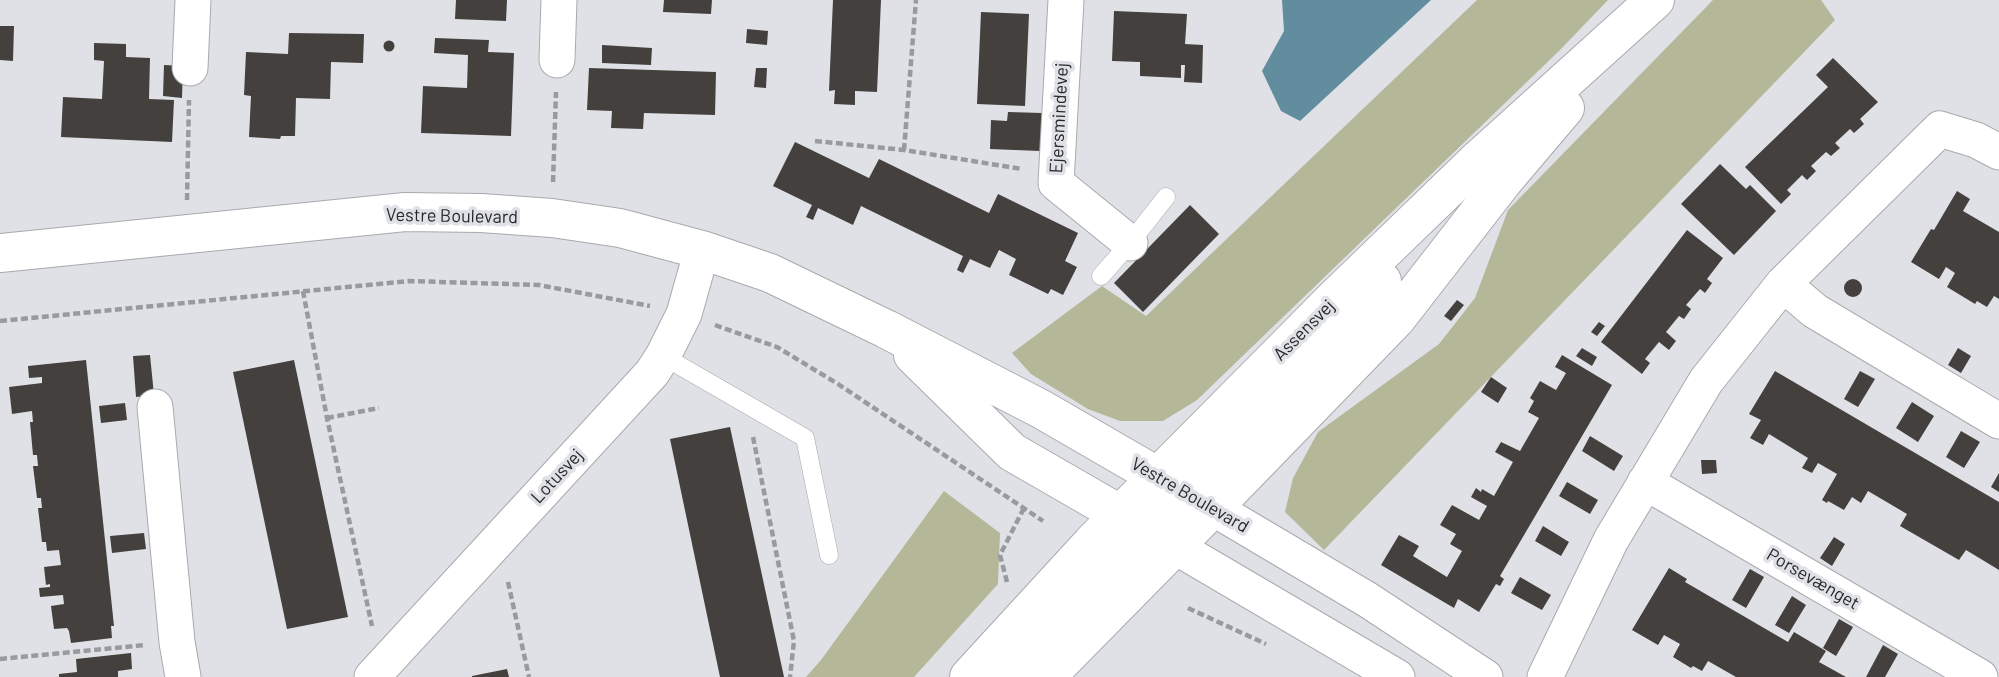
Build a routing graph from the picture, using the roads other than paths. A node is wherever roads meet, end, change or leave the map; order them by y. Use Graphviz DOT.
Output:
graph roads {
  1 [pos="193,0"];
  2 [pos="559,0"];
  3 [pos="1066,0"];
  4 [pos="1656,0"];
  5 [pos="557,60"];
  6 [pos="190,68"];
  7 [pos="1999,152"];
  8 [pos="1166,197"];
  9 [pos="1130,243"];
  10 [pos="702,250"];
  11 [pos="0,253"];
  12 [pos="1101,276"];
  13 [pos="1783,284"];
  14 [pos="886,329"];
  15 [pos="663,356"];
  16 [pos="155,407"];
  17 [pos="1999,421"];
  18 [pos="1645,482"];
  19 [pos="1186,493"];
  20 [pos="1147,531"];
  21 [pos="828,555"];
  22 [pos="183,677"];
  23 [pos="372,677"];
  24 [pos="969,677"];
  25 [pos="1009,677"];
  26 [pos="1046,677"];
  27 [pos="1396,677"];
  28 [pos="1485,677"];
  29 [pos="1545,677"];
  30 [pos="1980,677"];
  1 -- 6 [label="street"];
  2 -- 5 [label="street"];
  3 -- 9 [label="street, Ejersmindevej"];
  4 -- 19 [label="main road"];
  4 -- 19 [label="main road"];
  7 -- 13 [label="street"];
  8 -- 9 [label="lane"];
  9 -- 12 [label="lane"];
  10 -- 11 [label="main road, Vestre Boulevard"];
  10 -- 14 [label="main road, Vestre Boulevard"];
  10 -- 15 [label="street, Lotusvej"];
  13 -- 17 [label="street"];
  13 -- 18 [label="street"];
  14 -- 19 [label="main road, Vestre Boulevard"];
  14 -- 20 [label="main road, Vestre Boulevard"];
  15 -- 21 [label="lane"];
  15 -- 23 [label="street, Lotusvej"];
  16 -- 22 [label="street"];
  18 -- 29 [label="street"];
  18 -- 30 [label="street, Porsevænget"];
  19 -- 20 [label="main road"];
  19 -- 20 [label="main road"];
  19 -- 28 [label="street, Vestre Boulevard"];
  20 -- 24 [label="main road"];
  20 -- 25 [label="main road"];
  20 -- 26 [label="main road"];
  20 -- 27 [label="street, Vestre Boulevard"];
}
